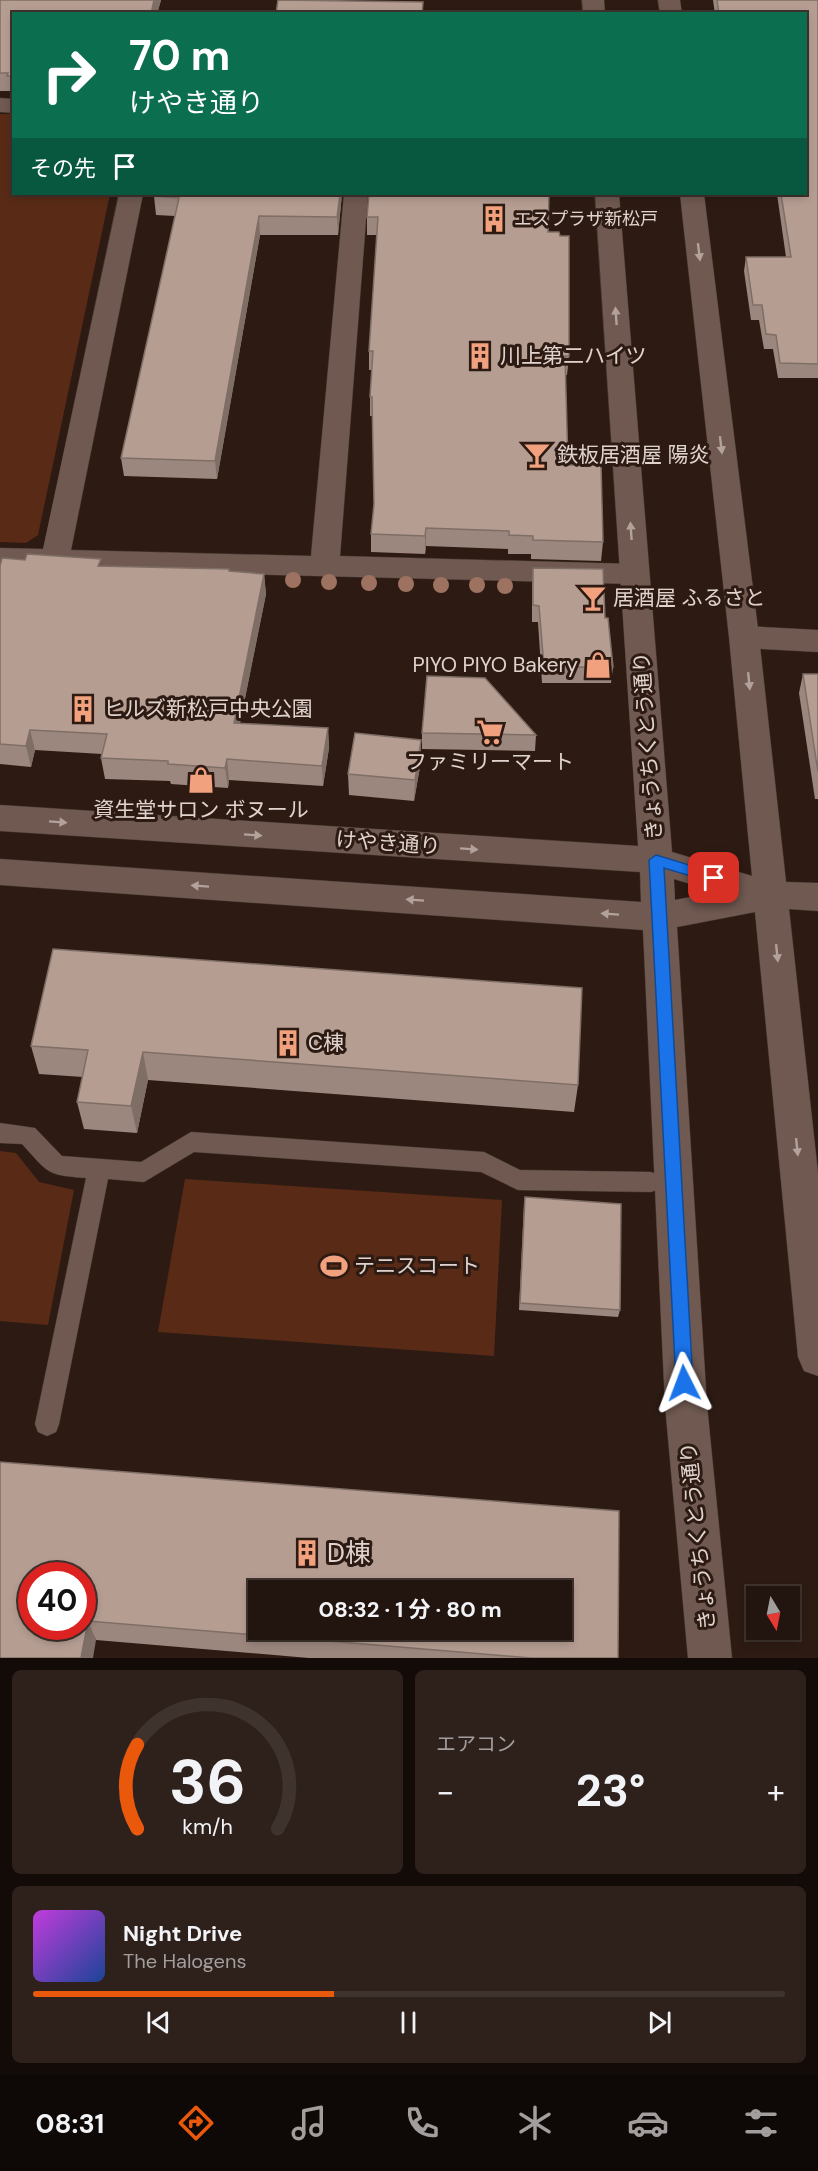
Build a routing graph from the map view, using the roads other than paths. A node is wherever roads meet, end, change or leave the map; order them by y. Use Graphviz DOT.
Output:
graph roads {
  1 [pos="131,195"];
  2 [pos="356,195"];
  3 [pos="607,195"];
  4 [pos="692,195"];
  5 [pos="0,558"];
  6 [pos="55,559"];
  7 [pos="325,566"];
  8 [pos="634,574"];
  9 [pos="744,637"];
  10 [pos="818,641"];
  11 [pos="0,818"];
  12 [pos="656,860"];
  13 [pos="0,872"];
  14 [pos="771,895"];
  15 [pos="818,897"];
  16 [pos="659,917"];
  17 [pos="0,1132"];
  18 [pos="99,1169"];
  19 [pos="651,1182"];
  20 [pos="818,1357"];
  21 [pos="47,1424"];
  22 [pos="710,1658"];
  1 -- 6 [label="street"];
  2 -- 7 [label="street"];
  8 -- 3 [label="street, きょうちくとう通り, one-way"];
  4 -- 9 [label="street, one-way"];
  5 -- 6 [label="street"];
  6 -- 7 [label="street"];
  7 -- 8 [label="street"];
  8 -- 12 [label="street, きょうちくとう通り"];
  9 -- 10 [label="street"];
  9 -- 14 [label="street, one-way"];
  11 -- 12 [label="street, けやき通り, one-way"];
  12 -- 14 [label="street, けやき通り"];
  12 -- 16 [label="street, きょうちくとう通り"];
  16 -- 13 [label="street, けやき通り, one-way"];
  14 -- 15 [label="street, けやき通り"];
  14 -- 16 [label="street, けやき通り"];
  14 -- 20 [label="street, one-way"];
  16 -- 22 [label="street, きょうちくとう通り"];
  17 -- 18 [label="lane"];
  18 -- 19 [label="lane"];
  18 -- 21 [label="lane"];
}
